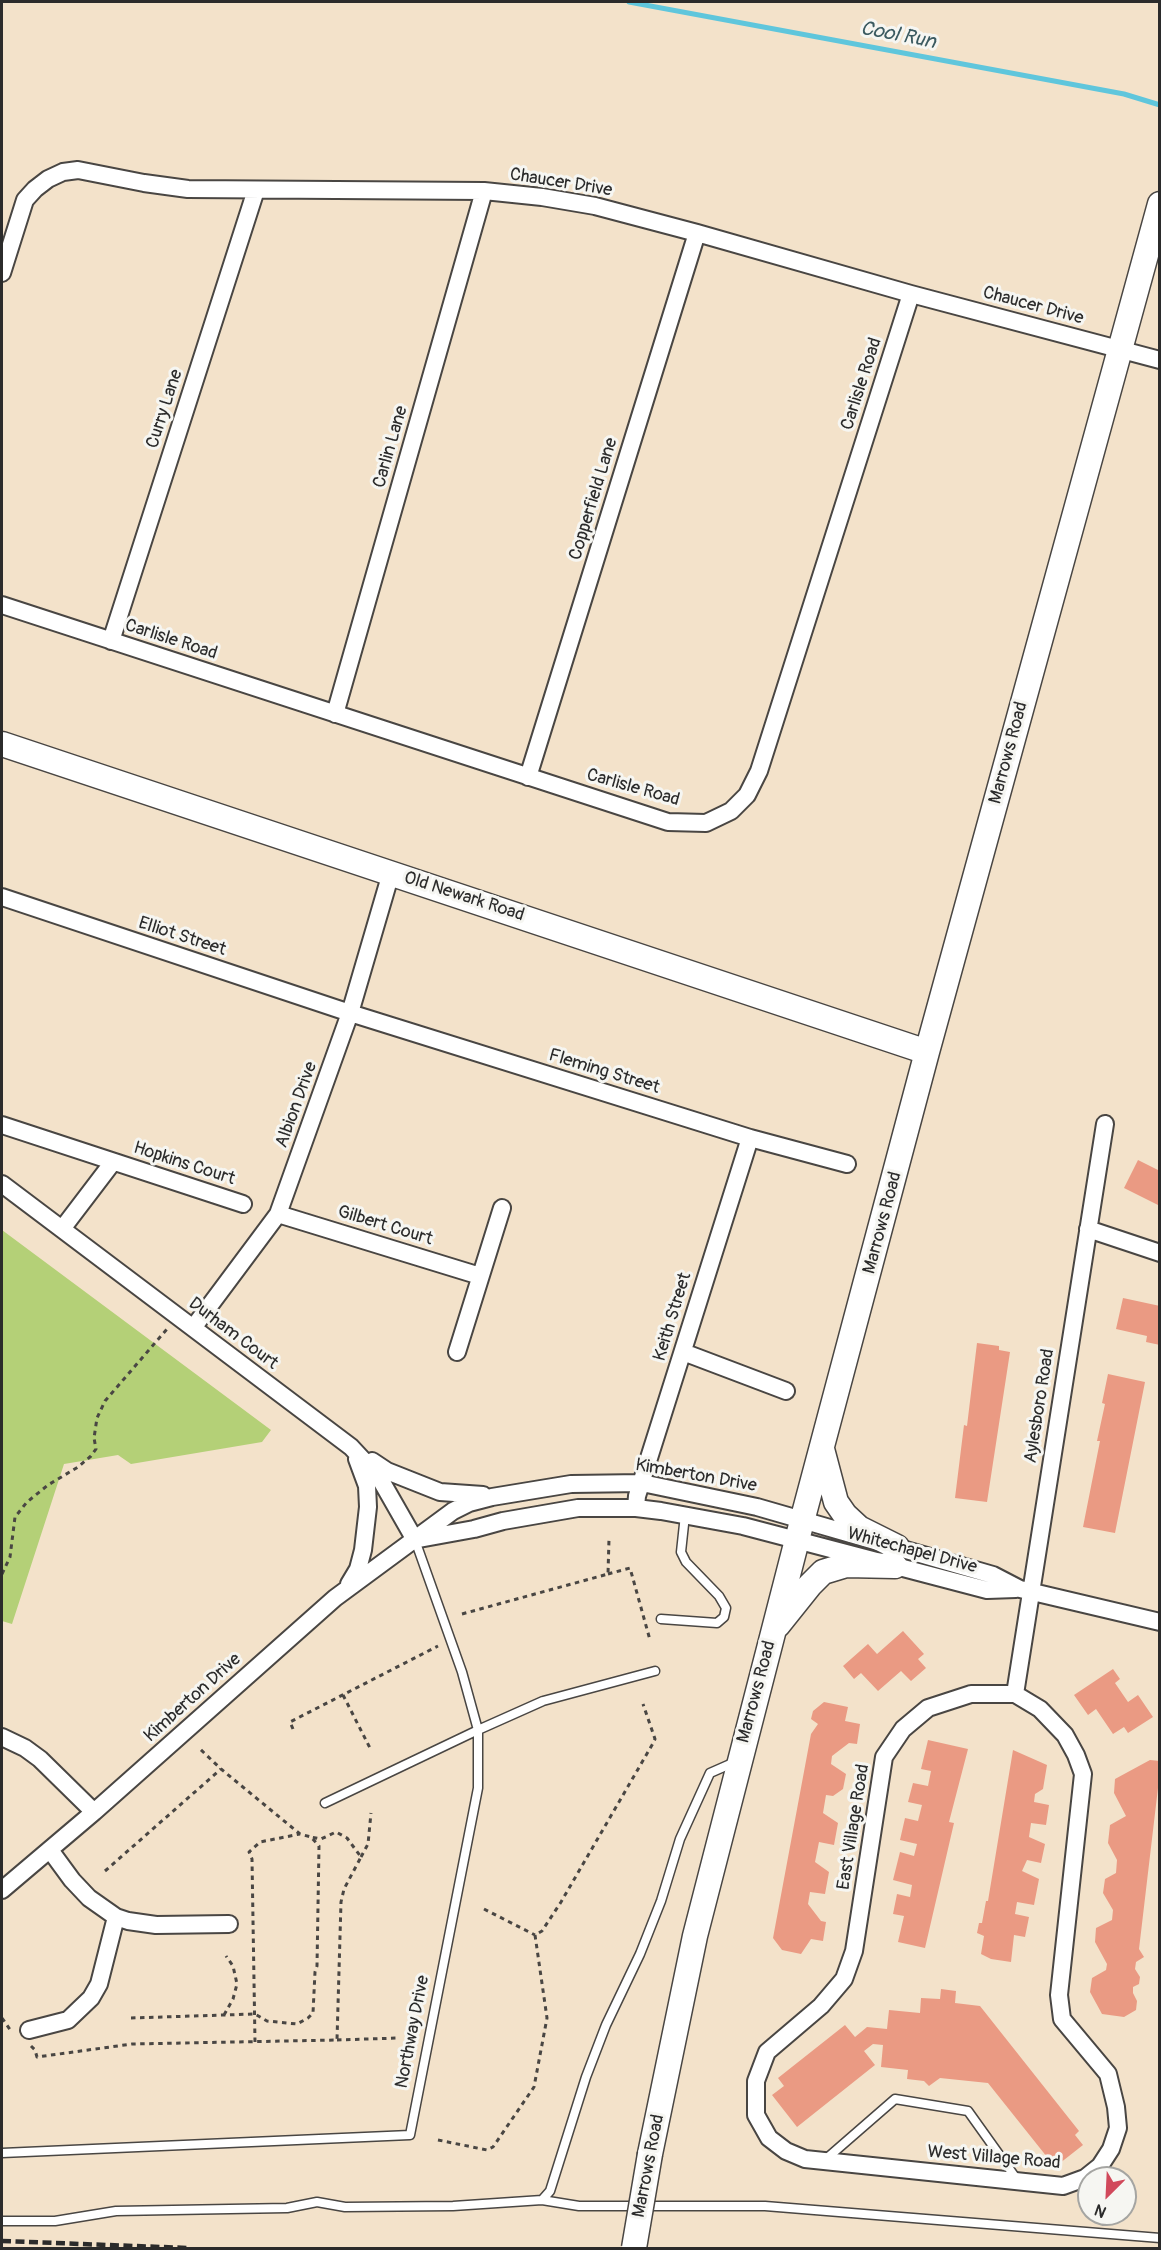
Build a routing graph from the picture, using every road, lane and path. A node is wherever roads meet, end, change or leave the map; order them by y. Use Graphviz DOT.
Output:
graph roads {
  1 [pos="256,190"];
  2 [pos="484,191"];
  3 [pos="1160,204"];
  4 [pos="697,233"];
  5 [pos="2,273"];
  6 [pos="911,294"];
  7 [pos="1120,349"];
  8 [pos="1160,360"];
  9 [pos="2,605"];
  10 [pos="111,641"];
  11 [pos="335,714"];
  12 [pos="2,744"];
  13 [pos="528,777"];
  14 [pos="391,873"];
  15 [pos="2,897"];
  16 [pos="350,1013"];
  17 [pos="927,1052"];
  18 [pos="1105,1124"];
  19 [pos="2,1125"];
  20 [pos="750,1138"];
  21 [pos="113,1162"];
  22 [pos="847,1164"];
  23 [pos="2,1185"];
  24 [pos="243,1204"];
  25 [pos="502,1208"];
  26 [pos="279,1214"];
  27 [pos="62,1229"];
  28 [pos="1088,1229"];
  29 [pos="1160,1252"];
  30 [pos="480,1276"];
  31 [pos="177,1316"];
  32 [pos="193,1328"];
  33 [pos="457,1352"];
  34 [pos="683,1352"];
  35 [pos="786,1391"];
  36 [pos="351,1448"];
  37 [pos="822,1449"];
  38 [pos="642,1483"];
  39 [pos="509,1495"];
  40 [pos="636,1508"];
  41 [pos="685,1515"];
  42 [pos="799,1530"];
  43 [pos="609,1539"];
  44 [pos="415,1540"];
  45 [pos="896,1557"];
  46 [pos="2,1574"];
  47 [pos="608,1574"];
  48 [pos="345,1591"];
  49 [pos="1025,1591"];
  50 [pos="462,1614"];
  51 [pos="662,1619"];
  52 [pos="1160,1622"];
  53 [pos="773,1632"];
  54 [pos="650,1640"];
  55 [pos="438,1646"];
  56 [pos="655,1671"];
  57 [pos="1015,1694"];
  58 [pos="343,1695"];
  59 [pos="643,1704"];
  60 [pos="293,1729"];
  61 [pos="478,1730"];
  62 [pos="2,1737"];
  63 [pos="199,1748"];
  64 [pos="370,1748"];
  65 [pos="740,1760"];
  66 [pos="221,1769"];
  67 [pos="325,1803"];
  68 [pos="94,1812"];
  69 [pos="371,1813"];
  70 [pos="300,1834"];
  71 [pos="311,1837"];
  72 [pos="50,1850"];
  73 [pos="361,1857"];
  74 [pos="105,1871"];
  75 [pos="2,1890"];
  76 [pos="484,1909"];
  77 [pos="116,1917"];
  78 [pos="229,1924"];
  79 [pos="535,1935"];
  80 [pos="854,1951"];
  81 [pos="226,1956"];
  82 [pos="255,2014"];
  83 [pos="224,2016"];
  84 [pos="2,2018"];
  85 [pos="131,2018"];
  86 [pos="24,2036"];
  87 [pos="398,2038"];
  88 [pos="337,2040"];
  89 [pos="255,2042"];
  90 [pos="438,2140"];
  91 [pos="2,2153"];
  92 [pos="824,2161"];
  93 [pos="1018,2181"];
  94 [pos="542,2200"];
  95 [pos="2,2221"];
  96 [pos="1160,2238"];
  97 [pos="634,2248"];
  1 -- 2 [label="street, Chaucer Drive"];
  1 -- 5 [label="street, Chaucer Drive"];
  1 -- 10 [label="street, Curry Lane"];
  2 -- 4 [label="street, Chaucer Drive"];
  2 -- 11 [label="street, Carlin Lane"];
  3 -- 7 [label="street, Marrows Road"];
  4 -- 6 [label="street, Chaucer Drive"];
  4 -- 13 [label="street, Copperfield Lane"];
  6 -- 7 [label="street, Chaucer Drive"];
  6 -- 13 [label="street, Carlisle Road"];
  7 -- 8 [label="street, Chaucer Drive"];
  7 -- 17 [label="street, Marrows Road"];
  9 -- 10 [label="street, Carlisle Road"];
  10 -- 11 [label="street, Carlisle Road"];
  11 -- 13 [label="street, Carlisle Road"];
  12 -- 14 [label="street, Old Newark Road"];
  14 -- 16 [label="street, Albion Drive"];
  14 -- 17 [label="street, Old Newark Road"];
  15 -- 16 [label="street, Elliot Street"];
  16 -- 20 [label="street, Fleming Street"];
  16 -- 26 [label="street, Albion Drive"];
  17 -- 37 [label="street, Marrows Road"];
  18 -- 28 [label="street, Aylesboro Road"];
  19 -- 21 [label="street, Hopkins Court"];
  20 -- 22 [label="street, Fleming Street"];
  20 -- 34 [label="street, Keith Street"];
  21 -- 24 [label="street, Hopkins Court"];
  21 -- 27 [label="street, Hopkins Court"];
  23 -- 27 [label="street, Durham Court"];
  25 -- 30 [label="street"];
  26 -- 30 [label="street, Gilbert Court"];
  26 -- 32 [label="street, Albion Drive"];
  27 -- 31 [label="street, Durham Court"];
  28 -- 29 [label="street"];
  28 -- 49 [label="street, Aylesboro Road"];
  30 -- 33 [label="street"];
  31 -- 32 [label="street, Durham Court"];
  31 -- 46 [label="path"];
  32 -- 36 [label="street, Durham Court"];
  34 -- 35 [label="street"];
  34 -- 38 [label="street, Keith Street"];
  36 -- 39 [label="street"];
  36 -- 44 [label="street, Durham Court"];
  36 -- 48 [label="street"];
  37 -- 42 [label="street, Marrows Road"];
  37 -- 45 [label="street"];
  38 -- 39 [label="street, Kimberton Drive"];
  38 -- 40 [label="street, Keith Street"];
  38 -- 42 [label="street, Kimberton Drive"];
  39 -- 44 [label="street, Kimberton Drive"];
  40 -- 41 [label="street, Kimberton Drive"];
  40 -- 44 [label="street, Kimberton Drive"];
  41 -- 42 [label="street, Kimberton Drive"];
  41 -- 51 [label="lane"];
  42 -- 45 [label="street, Whitechapel Drive"];
  42 -- 53 [label="street, Marrows Road"];
  43 -- 47 [label="path"];
  44 -- 48 [label="street, Kimberton Drive"];
  44 -- 61 [label="lane, Northway Drive"];
  45 -- 49 [label="street, Whitechapel Drive"];
  45 -- 53 [label="street"];
  47 -- 50 [label="path"];
  47 -- 54 [label="path"];
  48 -- 68 [label="street, Kimberton Drive"];
  49 -- 52 [label="street, Whitechapel Drive"];
  49 -- 57 [label="street, Aylesboro Road"];
  53 -- 65 [label="street, Marrows Road"];
  55 -- 58 [label="path"];
  56 -- 61 [label="lane"];
  57 -- 80 [label="street, East Village Road"];
  57 -- 93 [label="street, West Village Road"];
  58 -- 60 [label="path"];
  58 -- 64 [label="path"];
  59 -- 79 [label="path"];
  61 -- 67 [label="lane"];
  61 -- 91 [label="lane, Northway Drive"];
  62 -- 68 [label="street"];
  63 -- 66 [label="path"];
  65 -- 94 [label="lane"];
  65 -- 97 [label="street, Marrows Road, bridge"];
  66 -- 70 [label="path"];
  66 -- 74 [label="path"];
  68 -- 72 [label="street, Kimberton Drive"];
  69 -- 73 [label="path"];
  70 -- 71 [label="path"];
  70 -- 82 [label="path"];
  71 -- 73 [label="path"];
  71 -- 82 [label="path"];
  72 -- 75 [label="street, Kimberton Drive"];
  72 -- 77 [label="street"];
  73 -- 88 [label="path"];
  76 -- 79 [label="path"];
  77 -- 78 [label="street"];
  77 -- 86 [label="street"];
  79 -- 90 [label="path"];
  80 -- 92 [label="street, West Village Road"];
  81 -- 83 [label="path"];
  82 -- 83 [label="path"];
  82 -- 89 [label="path"];
  83 -- 85 [label="path"];
  84 -- 86 [label="path"];
  86 -- 89 [label="path"];
  87 -- 88 [label="path"];
  88 -- 89 [label="path"];
  92 -- 93 [label="street, West Village Road"];
  92 -- 93 [label="lane"];
  94 -- 95 [label="lane"];
  94 -- 96 [label="lane"];
}
